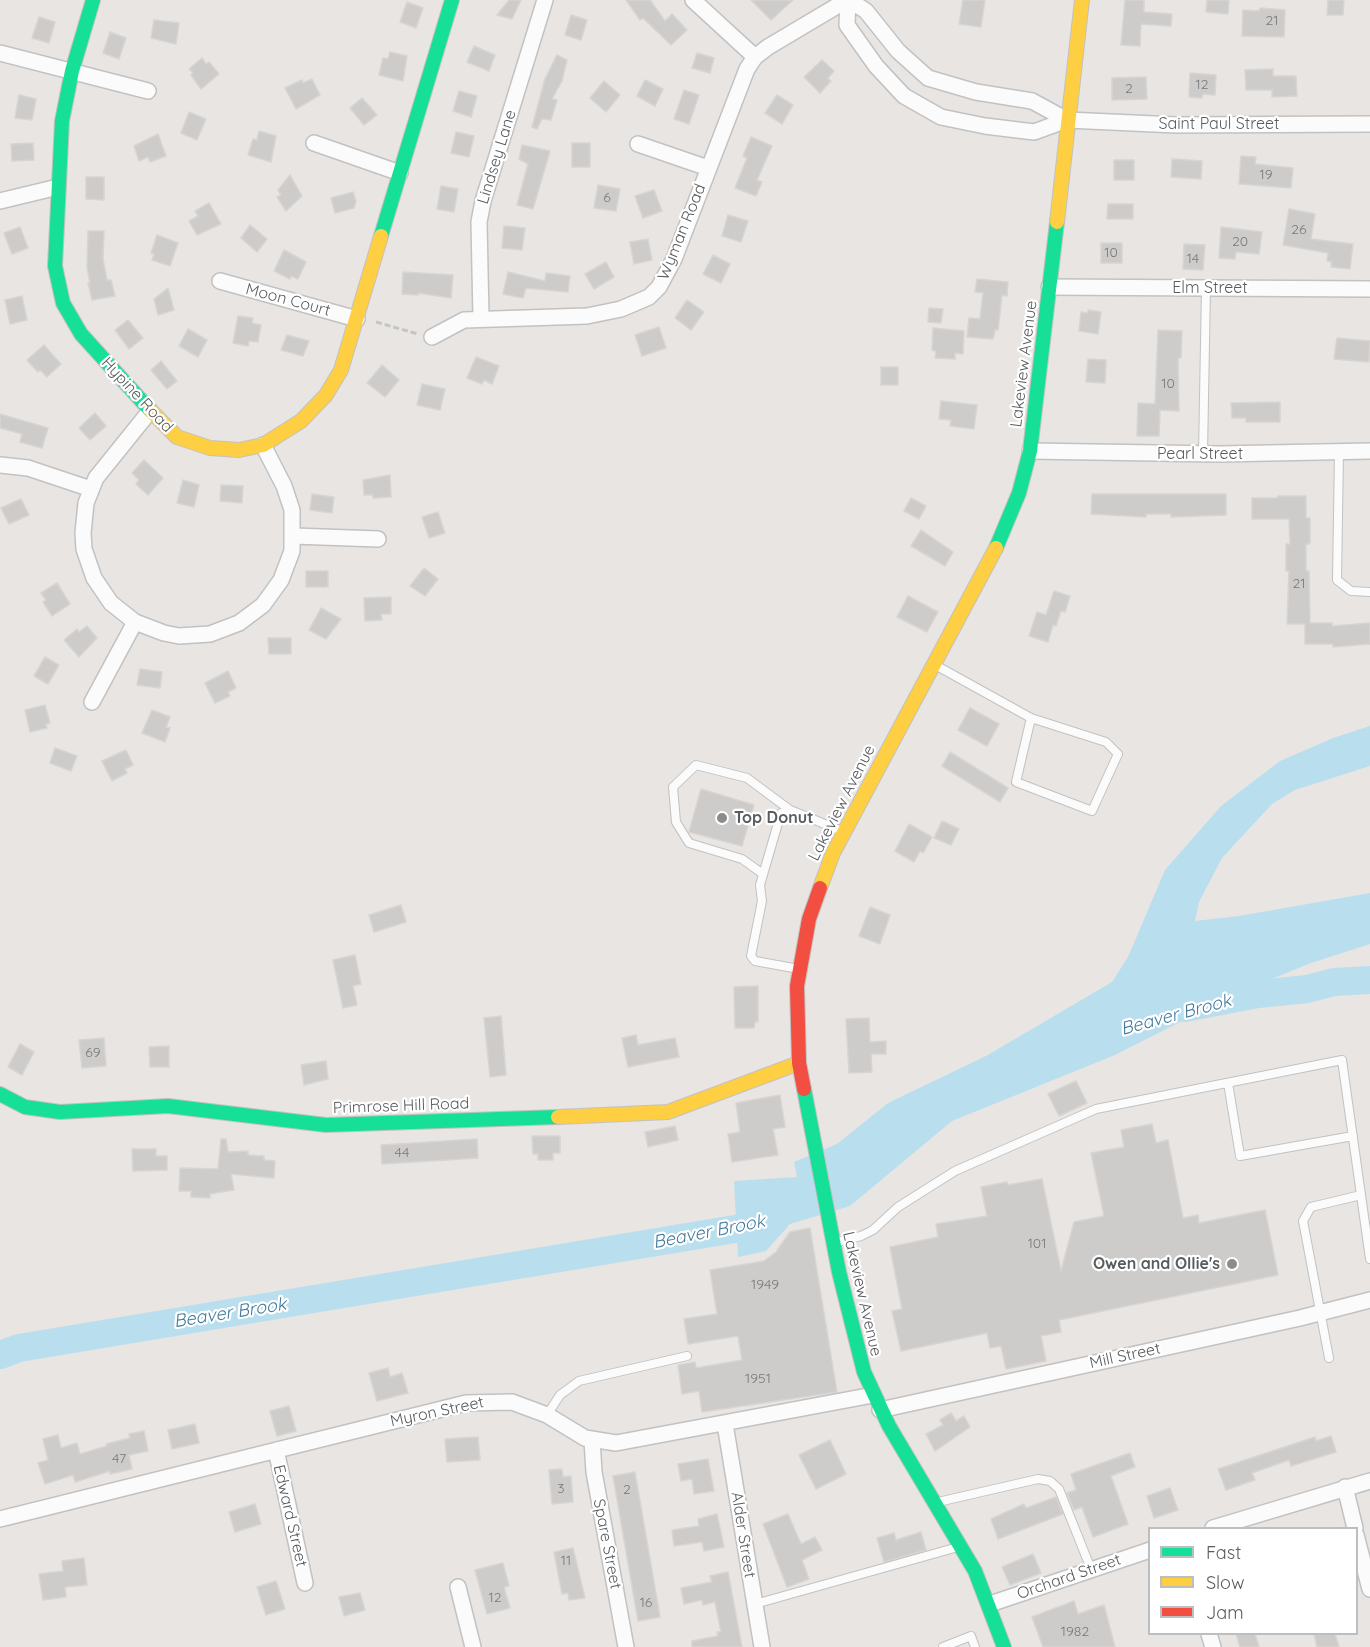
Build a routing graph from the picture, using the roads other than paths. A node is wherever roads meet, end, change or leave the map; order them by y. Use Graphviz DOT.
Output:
graph roads {
  1 [pos="93,0"];
  2 [pos="452,0"];
  3 [pos="546,0"];
  4 [pos="693,0"];
  5 [pos="848,0"];
  6 [pos="1082,0"];
  7 [pos="0,53"];
  8 [pos="755,57"];
  9 [pos="72,71"];
  10 [pos="148,91"];
  11 [pos="1067,120"];
  12 [pos="1370,124"];
  13 [pos="314,143"];
  14 [pos="638,144"];
  15 [pos="708,168"];
  16 [pos="400,172"];
  17 [pos="58,187"];
  18 [pos="0,201"];
  19 [pos="220,281"];
  20 [pos="1050,287"];
  21 [pos="1206,287"];
  22 [pos="1370,289"];
  23 [pos="481,318"];
  24 [pos="363,319"];
  25 [pos="432,337"];
  26 [pos="150,411"];
  27 [pos="263,445"];
  28 [pos="1370,451"];
  29 [pos="1030,452"];
  30 [pos="1339,452"];
  31 [pos="1203,454"];
  32 [pos="0,465"];
  33 [pos="91,489"];
  34 [pos="294,536"];
  35 [pos="378,539"];
  36 [pos="1370,592"];
  37 [pos="135,622"];
  38 [pos="934,664"];
  39 [pos="92,702"];
  40 [pos="1031,718"];
  41 [pos="790,810"];
  42 [pos="844,832"];
  43 [pos="763,874"];
  44 [pos="799,969"];
  45 [pos="799,1063"];
  46 [pos="1228,1083"];
  47 [pos="0,1094"];
  48 [pos="1353,1136"];
  49 [pos="1361,1195"];
  50 [pos="834,1243"];
  51 [pos="1370,1259"];
  52 [pos="1370,1300"];
  53 [pos="1319,1313"];
  54 [pos="687,1356"];
  55 [pos="1329,1358"];
  56 [pos="873,1395"];
  57 [pos="880,1410"];
  58 [pos="547,1415"];
  59 [pos="725,1424"];
  60 [pos="592,1440"];
  61 [pos="276,1450"];
  62 [pos="1370,1481"];
  63 [pos="1345,1488"];
  64 [pos="936,1502"];
  65 [pos="0,1519"];
  66 [pos="1216,1527"];
  67 [pos="1355,1527"];
  68 [pos="1358,1543"];
  69 [pos="962,1546"];
  70 [pos="1148,1550"];
  71 [pos="1091,1569"];
  72 [pos="305,1583"];
  73 [pos="458,1587"];
  74 [pos="1370,1589"];
  75 [pos="755,1604"];
  76 [pos="990,1604"];
  77 [pos="473,1647"];
  78 [pos="626,1647"];
  79 [pos="762,1647"];
  80 [pos="943,1647"];
  81 [pos="975,1647"];
  82 [pos="1004,1647"];
  1 -- 9 [label="street, Hypine Road"];
  2 -- 16 [label="street, Hypine Road"];
  3 -- 23 [label="street, Lindsey Lane"];
  4 -- 8 [label="street"];
  5 -- 8 [label="street, Wyman Road"];
  5 -- 11 [label="street"];
  5 -- 11 [label="street"];
  6 -- 11 [label="street, Lakeview Avenue"];
  7 -- 9 [label="street"];
  8 -- 15 [label="street, Wyman Road"];
  9 -- 10 [label="street"];
  9 -- 17 [label="street, Hypine Road"];
  11 -- 12 [label="street, Saint Paul Street"];
  11 -- 20 [label="street, Lakeview Avenue"];
  13 -- 16 [label="street"];
  14 -- 15 [label="street"];
  15 -- 23 [label="street, Wyman Road"];
  16 -- 24 [label="street, Hypine Road"];
  17 -- 18 [label="street"];
  17 -- 26 [label="street, Hypine Road"];
  19 -- 24 [label="street, Moon Court"];
  20 -- 21 [label="street, Elm Street"];
  20 -- 29 [label="street, Lakeview Avenue"];
  21 -- 22 [label="street, Elm Street"];
  21 -- 31 [label="lane"];
  23 -- 25 [label="street, Wyman Road"];
  24 -- 27 [label="street, Hypine Road"];
  26 -- 27 [label="street, Hypine Road"];
  26 -- 33 [label="street"];
  27 -- 34 [label="street"];
  28 -- 30 [label="street, Pearl Street"];
  29 -- 31 [label="street, Pearl Street"];
  29 -- 38 [label="street, Lakeview Avenue"];
  30 -- 31 [label="street, Pearl Street"];
  30 -- 36 [label="lane"];
  32 -- 33 [label="street"];
  33 -- 37 [label="street"];
  34 -- 35 [label="street"];
  34 -- 37 [label="street"];
  37 -- 39 [label="street"];
  38 -- 40 [label="lane"];
  38 -- 42 [label="street, Lakeview Avenue"];
  40 -- 40 [label="lane"];
  41 -- 42 [label="lane"];
  41 -- 43 [label="lane"];
  41 -- 43 [label="lane"];
  42 -- 44 [label="street, Lakeview Avenue"];
  43 -- 44 [label="lane"];
  44 -- 45 [label="street, Lakeview Avenue"];
  45 -- 47 [label="street, Primrose Hill Road"];
  45 -- 50 [label="street, Lakeview Avenue"];
  46 -- 48 [label="lane"];
  46 -- 48 [label="lane"];
  46 -- 50 [label="lane"];
  48 -- 49 [label="lane"];
  49 -- 51 [label="lane"];
  49 -- 53 [label="lane"];
  50 -- 56 [label="street, Lakeview Avenue"];
  52 -- 53 [label="street, Mill Street"];
  53 -- 55 [label="lane"];
  53 -- 57 [label="street, Mill Street"];
  54 -- 58 [label="lane"];
  56 -- 57 [label="street, Lakeview Avenue"];
  56 -- 59 [label="street, Myron Street"];
  57 -- 64 [label="street, Lakeview Avenue"];
  58 -- 60 [label="street, Myron Street"];
  58 -- 61 [label="street, Myron Street"];
  59 -- 60 [label="street, Myron Street"];
  59 -- 75 [label="street, Alder Street"];
  60 -- 78 [label="street, Spare Street"];
  61 -- 65 [label="street, Myron Street"];
  61 -- 72 [label="street, Edward Street"];
  62 -- 63 [label="street"];
  63 -- 66 [label="street"];
  63 -- 67 [label="street"];
  64 -- 69 [label="street, Lakeview Avenue"];
  64 -- 71 [label="lane"];
  68 -- 74 [label="street"];
  69 -- 75 [label="lane"];
  69 -- 76 [label="street, Lakeview Avenue"];
  70 -- 71 [label="street, Orchard Street"];
  71 -- 76 [label="street, Orchard Street"];
  73 -- 77 [label="street"];
  75 -- 79 [label="street, Alder Street"];
  76 -- 82 [label="street, Lakeview Avenue"];
  80 -- 81 [label="lane"];
}
